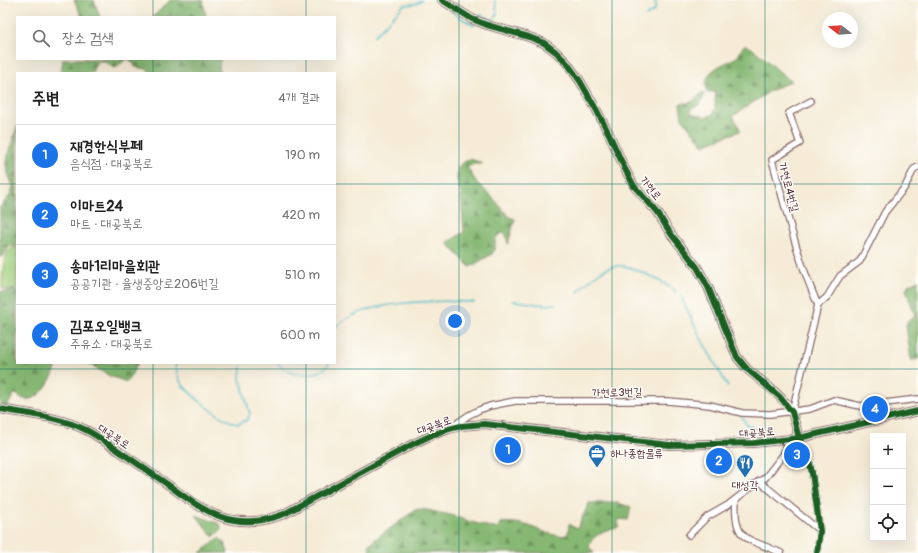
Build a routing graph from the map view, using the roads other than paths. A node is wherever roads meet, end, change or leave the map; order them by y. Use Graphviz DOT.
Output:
graph roads {
  1 [pos="442,0"];
  2 [pos="811,101"];
  3 [pos="918,167"];
  4 [pos="818,304"];
  5 [pos="918,398"];
  6 [pos="0,409"];
  7 [pos="918,410"];
  8 [pos="793,415"];
  9 [pos="449,429"];
  10 [pos="812,434"];
  11 [pos="799,438"];
  12 [pos="787,440"];
  13 [pos="759,481"];
  14 [pos="736,499"];
  15 [pos="820,531"];
  16 [pos="689,535"];
  17 [pos="781,553"];
  18 [pos="817,553"];
  1 -- 8 [label="street, 가현로"];
  2 -- 4 [label="street, 가현로4번길"];
  3 -- 4 [label="street"];
  4 -- 8 [label="street"];
  5 -- 8 [label="street"];
  6 -- 9 [label="street, 대곶북로"];
  7 -- 10 [label="street, 대곶북로"];
  8 -- 9 [label="street, 가현로3번길"];
  8 -- 10 [label="street"];
  8 -- 11 [label="street, 가현로"];
  8 -- 12 [label="street"];
  9 -- 12 [label="street, 대곶북로"];
  10 -- 11 [label="street, 대곶북로"];
  11 -- 12 [label="street, 대곶북로"];
  11 -- 15 [label="street"];
  12 -- 13 [label="street, 대곶북로"];
  13 -- 14 [label="street, 대곶북로"];
  13 -- 15 [label="street"];
  14 -- 16 [label="street, 대곶북로"];
  14 -- 17 [label="street"];
  15 -- 18 [label="street"];
}
